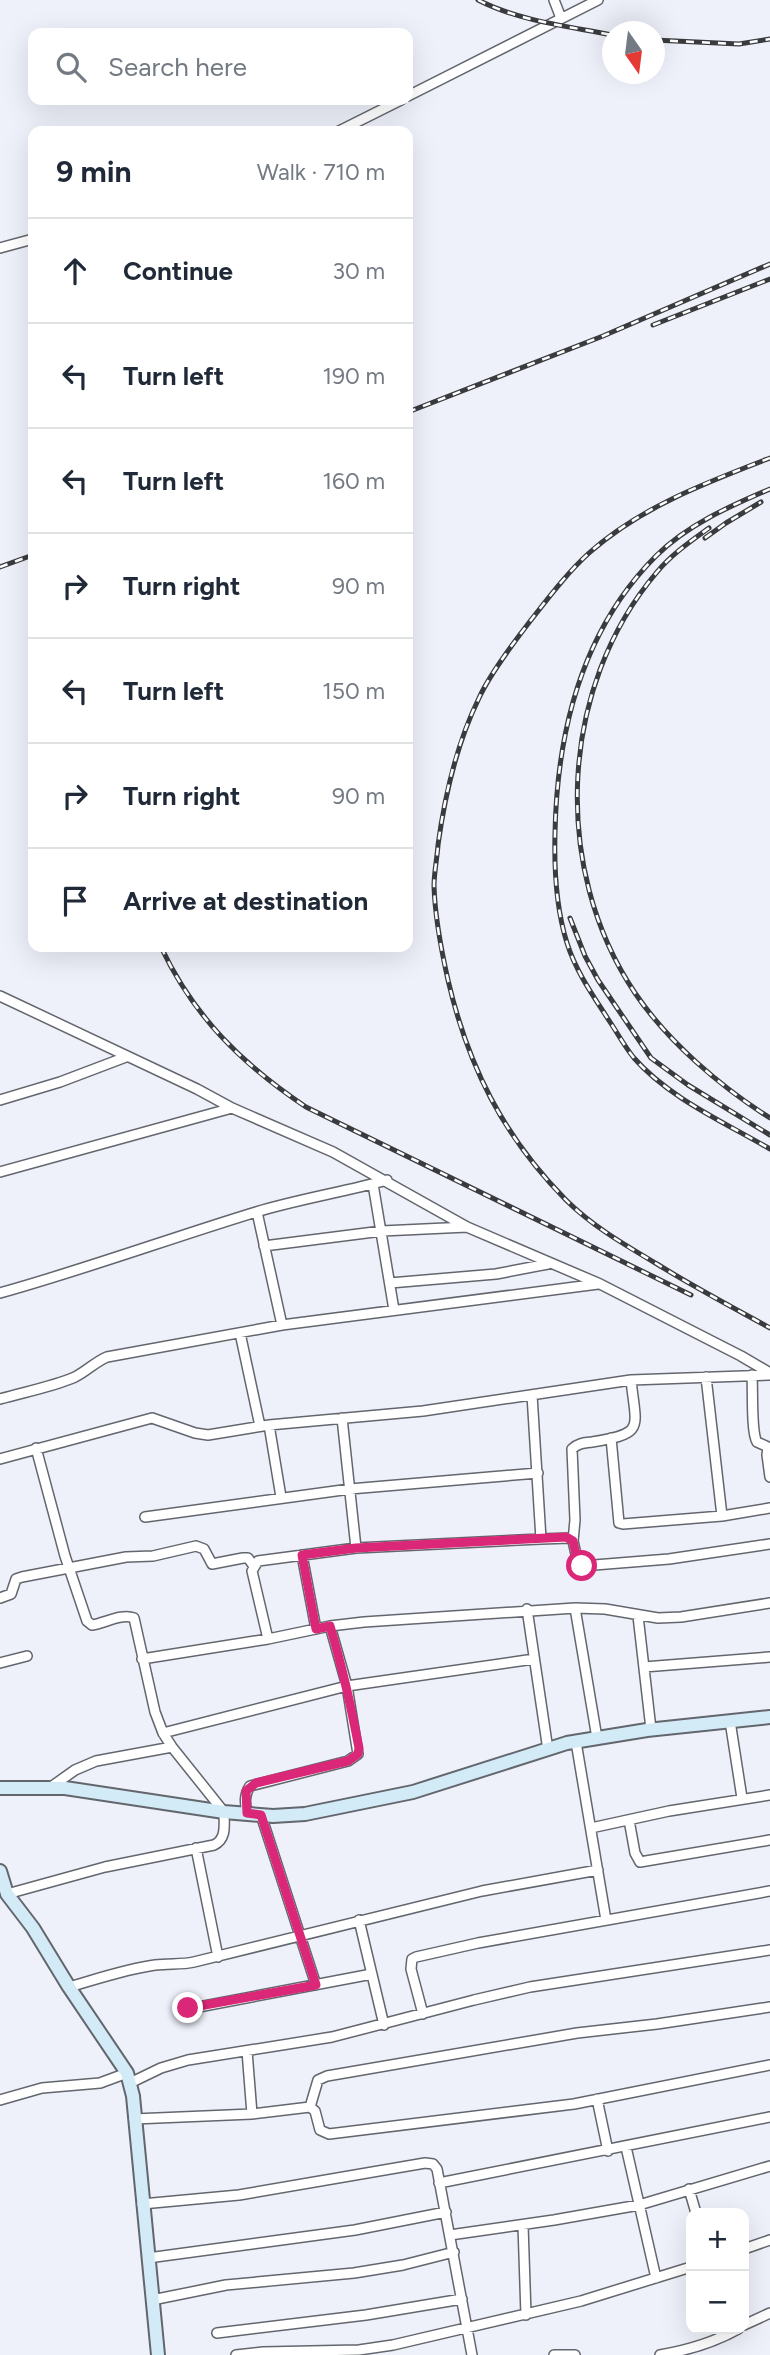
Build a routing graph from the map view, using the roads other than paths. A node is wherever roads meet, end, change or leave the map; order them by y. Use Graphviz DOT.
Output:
graph roads {
  1 [pos="554,0"];
  2 [pos="598,0"];
  3 [pos="561,18"];
  4 [pos="413,93"];
  5 [pos="391,105"];
  6 [pos="349,126"];
  7 [pos="28,240"];
  8 [pos="0,248"];
  9 [pos="0,996"];
  10 [pos="126,1057"];
  11 [pos="0,1100"];
  12 [pos="232,1108"];
  13 [pos="0,1172"];
  14 [pos="387,1180"];
  15 [pos="373,1184"];
  16 [pos="257,1212"];
  17 [pos="467,1227"];
  18 [pos="382,1231"];
  19 [pos="264,1246"];
  20 [pos="550,1264"];
  21 [pos="390,1283"];
  22 [pos="600,1284"];
  23 [pos="0,1293"];
  24 [pos="394,1310"];
  25 [pos="282,1325"];
  26 [pos="240,1333"];
  27 [pos="770,1374"];
  28 [pos="752,1375"];
  29 [pos="706,1377"];
  30 [pos="631,1380"];
  31 [pos="532,1395"];
  32 [pos="0,1399"];
  33 [pos="342,1418"];
  34 [pos="265,1426"];
  35 [pos="611,1438"];
  36 [pos="36,1448"];
  37 [pos="0,1459"];
  38 [pos="769,1471"];
  39 [pos="538,1473"];
  40 [pos="350,1489"];
  41 [pos="281,1497"];
  42 [pos="770,1508"];
  43 [pos="722,1516"];
  44 [pos="145,1517"];
  45 [pos="541,1539"];
  46 [pos="573,1541"];
  47 [pos="770,1544"];
  48 [pos="356,1548"];
  49 [pos="302,1555"];
  50 [pos="253,1565"];
  51 [pos="69,1567"];
  52 [pos="0,1598"];
  53 [pos="770,1603"];
  54 [pos="575,1608"];
  55 [pos="527,1609"];
  56 [pos="638,1616"];
  57 [pos="330,1626"];
  58 [pos="316,1629"];
  59 [pos="268,1639"];
  60 [pos="27,1656"];
  61 [pos="770,1657"];
  62 [pos="142,1659"];
  63 [pos="534,1659"];
  64 [pos="0,1663"];
  65 [pos="644,1667"];
  66 [pos="347,1686"];
  67 [pos="770,1717"];
  68 [pos="730,1721"];
  69 [pos="651,1729"];
  70 [pos="163,1733"];
  71 [pos="597,1738"];
  72 [pos="576,1742"];
  73 [pos="172,1747"];
  74 [pos="548,1750"];
  75 [pos="0,1787"];
  76 [pos="51,1787"];
  77 [pos="770,1795"];
  78 [pos="742,1798"];
  79 [pos="224,1812"];
  80 [pos="247,1813"];
  81 [pos="261,1815"];
  82 [pos="629,1820"];
  83 [pos="592,1828"];
  84 [pos="770,1840"];
  85 [pos="196,1848"];
  86 [pos="598,1870"];
  87 [pos="0,1871"];
  88 [pos="770,1891"];
  89 [pos="7,1894"];
  90 [pos="359,1920"];
  91 [pos="606,1920"];
  92 [pos="300,1935"];
  93 [pos="770,1950"];
  94 [pos="218,1956"];
  95 [pos="372,1974"];
  96 [pos="316,1985"];
  97 [pos="69,1987"];
  98 [pos="770,2007"];
  99 [pos="188,2008"];
  100 [pos="423,2014"];
  101 [pos="384,2025"];
  102 [pos="247,2051"];
  103 [pos="770,2066"];
  104 [pos="128,2078"];
  105 [pos="597,2099"];
  106 [pos="0,2100"];
  107 [pos="310,2107"];
  108 [pos="252,2114"];
  109 [pos="770,2117"];
  110 [pos="134,2119"];
  111 [pos="626,2147"];
  112 [pos="608,2151"];
  113 [pos="770,2166"];
  114 [pos="439,2183"];
  115 [pos="689,2189"];
  116 [pos="142,2204"];
  117 [pos="639,2205"];
  118 [pos="695,2208"];
  119 [pos="446,2212"];
  120 [pos="523,2225"];
  121 [pos="450,2235"];
  122 [pos="770,2240"];
  123 [pos="749,2247"];
  124 [pos="454,2252"];
  125 [pos="148,2258"];
  126 [pos="686,2269"];
  127 [pos="656,2278"];
  128 [pos="462,2299"];
  129 [pos="152,2300"];
  130 [pos="770,2313"];
  131 [pos="526,2315"];
  132 [pos="749,2323"];
  133 [pos="467,2327"];
  134 [pos="218,2333"];
  135 [pos="729,2334"];
  136 [pos="158,2355"];
  137 [pos="236,2355"];
  138 [pos="472,2355"];
  139 [pos="554,2355"];
  140 [pos="575,2355"];
  141 [pos="660,2355"];
  1 -- 3 [label="street"];
  2 -- 3 [label="street"];
  3 -- 4 [label="street"];
  5 -- 6 [label="street"];
  7 -- 8 [label="street"];
  9 -- 10 [label="street"];
  10 -- 11 [label="street"];
  10 -- 12 [label="street"];
  12 -- 13 [label="street"];
  12 -- 14 [label="street"];
  14 -- 15 [label="street"];
  14 -- 17 [label="street"];
  15 -- 16 [label="street"];
  15 -- 18 [label="street"];
  16 -- 19 [label="street"];
  16 -- 23 [label="street"];
  17 -- 18 [label="street"];
  17 -- 20 [label="street"];
  18 -- 19 [label="street"];
  18 -- 21 [label="street"];
  19 -- 25 [label="street"];
  20 -- 21 [label="street"];
  20 -- 22 [label="street"];
  21 -- 24 [label="street"];
  22 -- 24 [label="street"];
  22 -- 27 [label="street"];
  24 -- 25 [label="street"];
  25 -- 26 [label="street"];
  26 -- 32 [label="street"];
  26 -- 34 [label="street"];
  27 -- 28 [label="street"];
  28 -- 29 [label="street"];
  28 -- 38 [label="street"];
  29 -- 30 [label="street"];
  29 -- 43 [label="street"];
  30 -- 31 [label="street"];
  30 -- 35 [label="street"];
  31 -- 33 [label="street"];
  31 -- 39 [label="street"];
  33 -- 34 [label="street"];
  33 -- 40 [label="street"];
  34 -- 36 [label="street"];
  34 -- 41 [label="street"];
  35 -- 43 [label="street"];
  35 -- 46 [label="street"];
  36 -- 37 [label="street"];
  36 -- 51 [label="street"];
  39 -- 40 [label="street"];
  39 -- 45 [label="street"];
  40 -- 41 [label="street"];
  40 -- 48 [label="street"];
  41 -- 44 [label="street"];
  42 -- 43 [label="street"];
  45 -- 46 [label="street"];
  45 -- 48 [label="street"];
  46 -- 47 [label="street"];
  48 -- 49 [label="street"];
  49 -- 50 [label="street"];
  49 -- 58 [label="street"];
  50 -- 51 [label="street"];
  50 -- 59 [label="street"];
  51 -- 52 [label="street"];
  51 -- 62 [label="street"];
  53 -- 56 [label="street"];
  54 -- 55 [label="street"];
  54 -- 56 [label="street"];
  54 -- 71 [label="street"];
  55 -- 57 [label="street"];
  55 -- 63 [label="street"];
  56 -- 65 [label="street"];
  57 -- 58 [label="street"];
  57 -- 66 [label="street"];
  58 -- 59 [label="street"];
  59 -- 62 [label="street"];
  60 -- 64 [label="street"];
  61 -- 65 [label="street"];
  62 -- 70 [label="street"];
  63 -- 66 [label="street"];
  63 -- 74 [label="street"];
  65 -- 69 [label="street"];
  66 -- 70 [label="street"];
  66 -- 80 [label="street"];
  67 -- 68 [label="street"];
  68 -- 69 [label="street"];
  68 -- 78 [label="street"];
  69 -- 71 [label="street"];
  70 -- 73 [label="street"];
  71 -- 72 [label="street"];
  72 -- 74 [label="street"];
  72 -- 83 [label="street"];
  73 -- 76 [label="street"];
  73 -- 79 [label="street"];
  74 -- 81 [label="street"];
  75 -- 76 [label="street"];
  76 -- 79 [label="street"];
  77 -- 78 [label="street"];
  78 -- 82 [label="street"];
  79 -- 80 [label="street"];
  79 -- 85 [label="street"];
  80 -- 81 [label="street"];
  81 -- 92 [label="street"];
  82 -- 83 [label="street"];
  82 -- 84 [label="street"];
  83 -- 86 [label="street"];
  85 -- 89 [label="street"];
  85 -- 94 [label="street"];
  86 -- 90 [label="street"];
  86 -- 91 [label="street"];
  87 -- 89 [label="street"];
  88 -- 91 [label="street"];
  89 -- 97 [label="street"];
  90 -- 92 [label="street"];
  90 -- 95 [label="street"];
  91 -- 100 [label="street"];
  92 -- 94 [label="street"];
  92 -- 96 [label="street"];
  93 -- 100 [label="street"];
  94 -- 97 [label="street"];
  95 -- 96 [label="street"];
  95 -- 101 [label="street"];
  96 -- 99 [label="street"];
  97 -- 104 [label="street"];
  98 -- 107 [label="street"];
  100 -- 101 [label="street"];
  101 -- 102 [label="street"];
  102 -- 104 [label="street"];
  102 -- 108 [label="street"];
  103 -- 105 [label="street"];
  104 -- 106 [label="street"];
  104 -- 110 [label="street"];
  105 -- 107 [label="street"];
  105 -- 112 [label="street"];
  107 -- 108 [label="street"];
  108 -- 110 [label="street"];
  109 -- 111 [label="street"];
  110 -- 116 [label="street"];
  111 -- 112 [label="street"];
  111 -- 117 [label="street"];
  112 -- 114 [label="street"];
  113 -- 115 [label="street"];
  114 -- 116 [label="street"];
  114 -- 119 [label="street"];
  115 -- 117 [label="street"];
  115 -- 118 [label="street"];
  116 -- 125 [label="street"];
  117 -- 120 [label="street"];
  117 -- 127 [label="street"];
  119 -- 121 [label="street"];
  119 -- 125 [label="street"];
  120 -- 121 [label="street"];
  120 -- 131 [label="street"];
  121 -- 124 [label="street"];
  122 -- 123 [label="street"];
  124 -- 128 [label="street"];
  124 -- 129 [label="street"];
  125 -- 129 [label="street"];
  126 -- 127 [label="street"];
  127 -- 131 [label="street"];
  128 -- 133 [label="street"];
  128 -- 134 [label="street"];
  129 -- 136 [label="street"];
  130 -- 132 [label="street"];
  131 -- 133 [label="street"];
  133 -- 137 [label="street"];
  133 -- 138 [label="street"];
  135 -- 141 [label="street"];
  139 -- 140 [label="street"];
}
